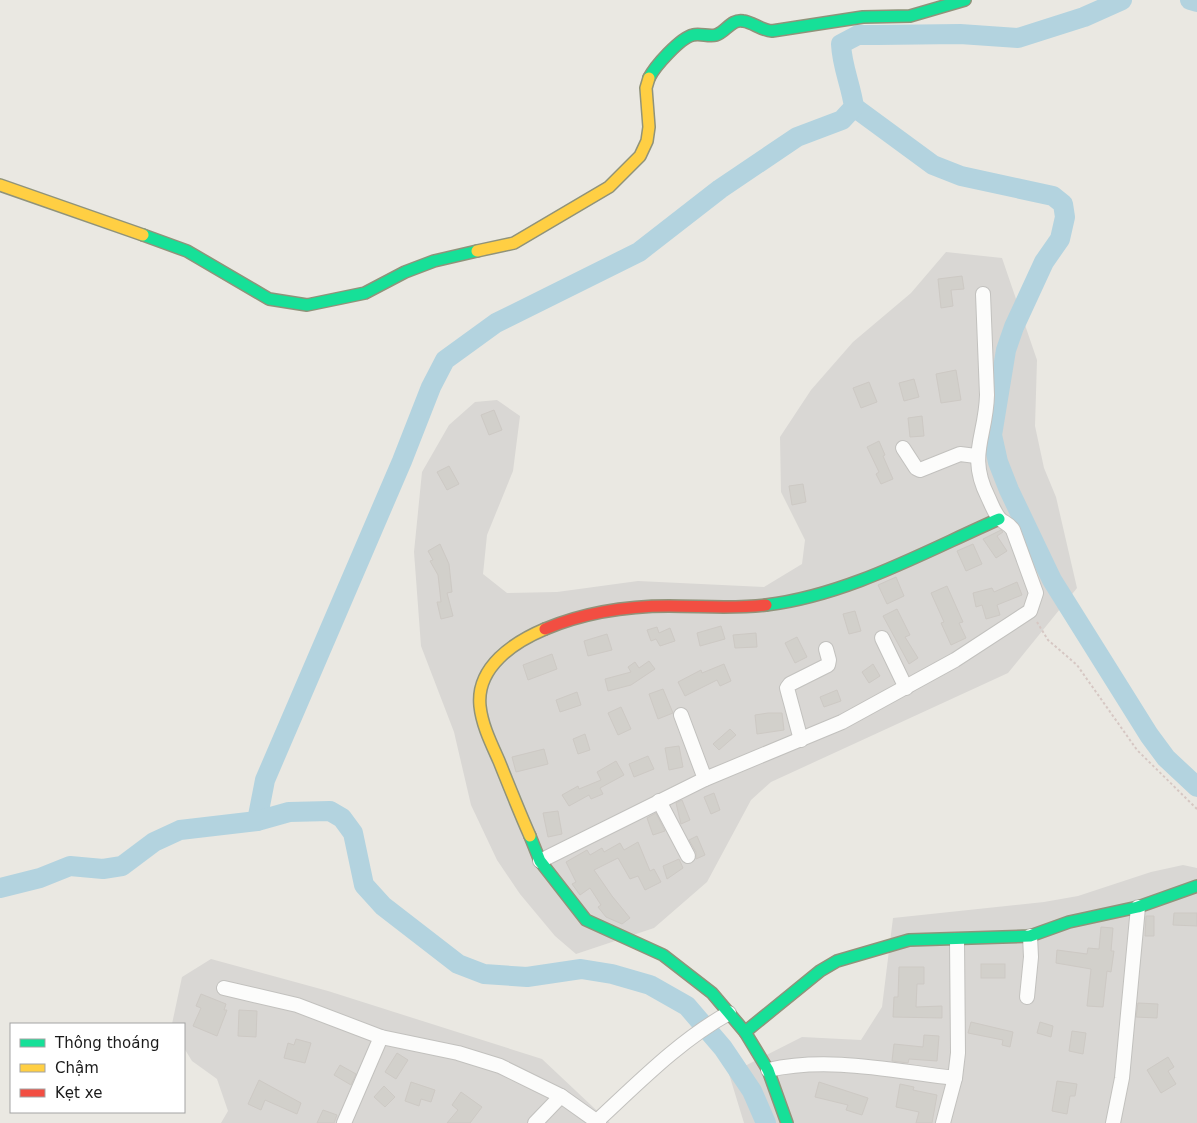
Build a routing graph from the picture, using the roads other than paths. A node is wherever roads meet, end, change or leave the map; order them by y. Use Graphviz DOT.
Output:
graph roads {
  1 [pos="965,0"];
  2 [pos="0,185"];
  3 [pos="983,294"];
  4 [pos="903,448"];
  5 [pos="976,456"];
  6 [pos="999,519"];
  7 [pos="882,638"];
  8 [pos="826,648"];
  9 [pos="906,688"];
  10 [pos="681,715"];
  11 [pos="800,740"];
  12 [pos="705,779"];
  13 [pos="658,801"];
  14 [pos="688,856"];
  15 [pos="540,862"];
  16 [pos="1197,886"];
  17 [pos="1138,907"];
  18 [pos="1030,936"];
  19 [pos="957,940"];
  20 [pos="224,988"];
  21 [pos="1027,997"];
  22 [pos="729,1013"];
  23 [pos="745,1032"];
  24 [pos="381,1037"];
  25 [pos="768,1070"];
  26 [pos="955,1078"];
  27 [pos="561,1096"];
  28 [pos="598,1122"];
  29 [pos="344,1123"];
  30 [pos="535,1123"];
  31 [pos="787,1123"];
  32 [pos="943,1123"];
  33 [pos="1113,1123"];
  1 -- 2 [label="street"];
  3 -- 5 [label="street"];
  4 -- 5 [label="street"];
  5 -- 6 [label="street"];
  6 -- 9 [label="street"];
  6 -- 15 [label="street"];
  7 -- 9 [label="street"];
  8 -- 11 [label="street"];
  9 -- 11 [label="street"];
  10 -- 12 [label="street"];
  11 -- 12 [label="street"];
  12 -- 13 [label="street"];
  13 -- 14 [label="street"];
  13 -- 15 [label="street"];
  15 -- 22 [label="street"];
  16 -- 17 [label="street"];
  17 -- 18 [label="street"];
  17 -- 33 [label="street"];
  18 -- 19 [label="street"];
  18 -- 21 [label="street"];
  19 -- 23 [label="street"];
  19 -- 26 [label="street"];
  20 -- 24 [label="street"];
  22 -- 23 [label="street"];
  22 -- 28 [label="street"];
  23 -- 25 [label="street"];
  24 -- 27 [label="street"];
  24 -- 29 [label="street"];
  25 -- 26 [label="street"];
  25 -- 31 [label="street"];
  26 -- 32 [label="street"];
  27 -- 28 [label="street"];
  27 -- 30 [label="street"];
}
